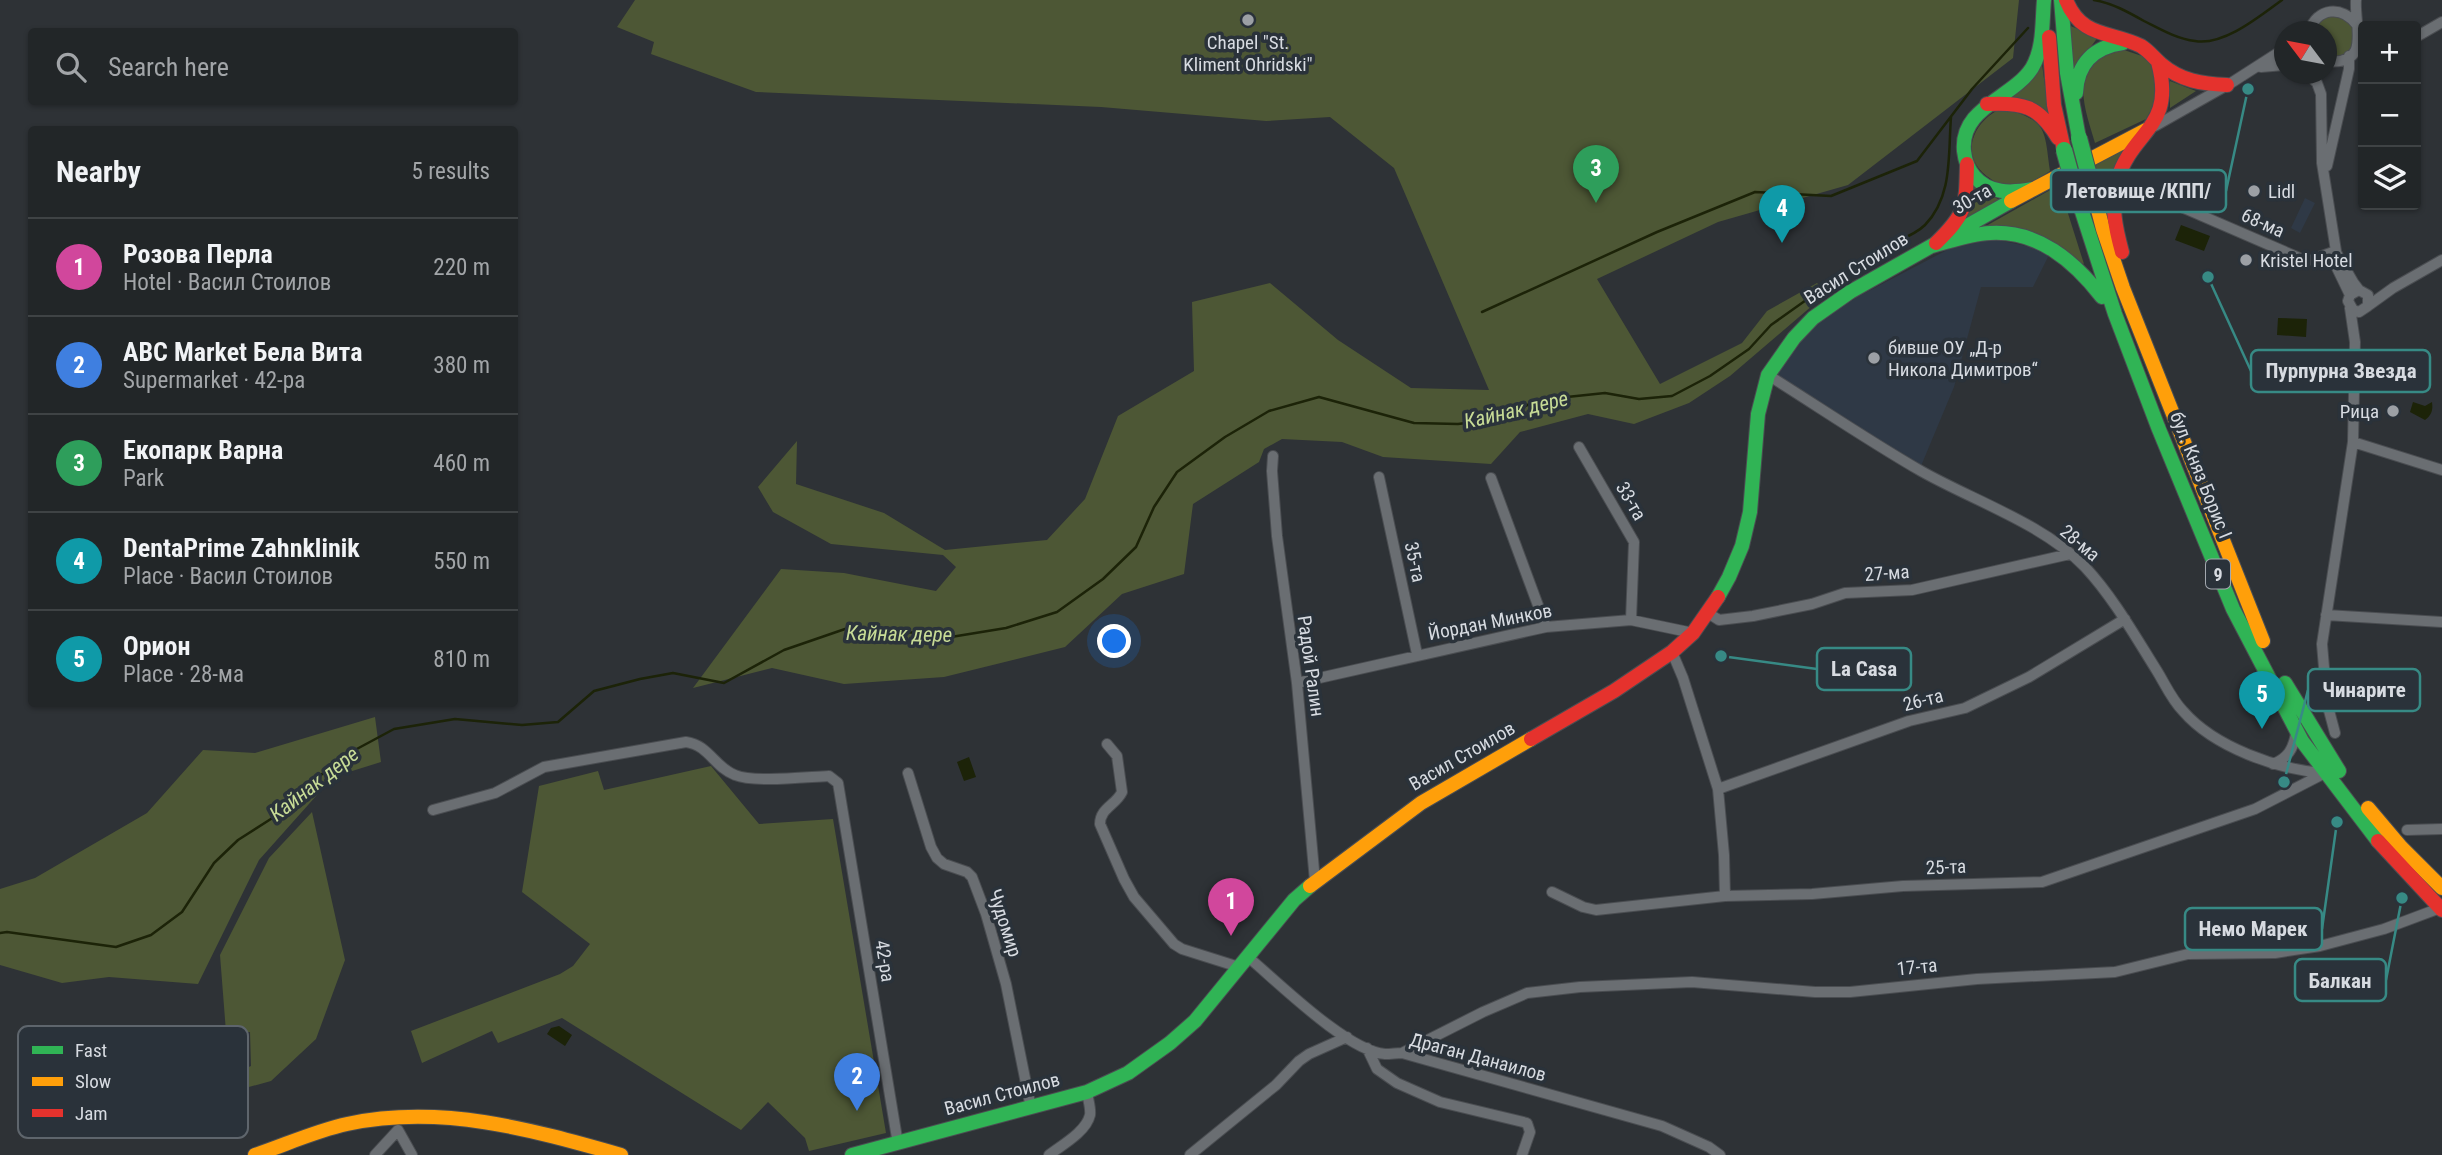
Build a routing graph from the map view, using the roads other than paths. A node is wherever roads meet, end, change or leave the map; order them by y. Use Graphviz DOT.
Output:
graph roads {
  1 [pos="2045,0"];
  2 [pos="2064,0"];
  3 [pos="2344,0"];
  4 [pos="2356,0"];
  5 [pos="2329,11"];
  6 [pos="2315,21"];
  7 [pos="2442,22"];
  8 [pos="2357,25"];
  9 [pos="2358,28"];
  10 [pos="2421,34"];
  11 [pos="2127,43"];
  12 [pos="2358,49"];
  13 [pos="2274,57"];
  14 [pos="2350,57"];
  15 [pos="2274,59"];
  16 [pos="2270,60"];
  17 [pos="2337,60"];
  18 [pos="2158,62"];
  19 [pos="2274,66"];
  20 [pos="2255,68"];
  21 [pos="2337,71"];
  22 [pos="2317,84"];
  23 [pos="2227,85"];
  24 [pos="2345,89"];
  25 [pos="1986,104"];
  26 [pos="2153,126"];
  27 [pos="2079,138"];
  28 [pos="2064,150"];
  29 [pos="1967,164"];
  30 [pos="2326,184"];
  31 [pos="2033,189"];
  32 [pos="2140,189"];
  33 [pos="1932,246"];
  34 [pos="2336,251"];
  35 [pos="2442,260"];
  36 [pos="2393,288"];
  37 [pos="2358,292"];
  38 [pos="2350,307"];
  39 [pos="2367,307"];
  40 [pos="2115,314"];
  41 [pos="2355,342"];
  42 [pos="1768,375"];
  43 [pos="2353,442"];
  44 [pos="1579,447"];
  45 [pos="1273,456"];
  46 [pos="2442,470"];
  47 [pos="1379,477"];
  48 [pos="1491,478"];
  49 [pos="2212,511"];
  50 [pos="2070,554"];
  51 [pos="1708,613"];
  52 [pos="2326,615"];
  53 [pos="2125,619"];
  54 [pos="1631,620"];
  55 [pos="2442,622"];
  56 [pos="1546,627"];
  57 [pos="1693,633"];
  58 [pos="1672,652"];
  59 [pos="1418,654"];
  60 [pos="1297,683"];
  61 [pos="2297,731"];
  62 [pos="2335,733"];
  63 [pos="1107,744"];
  64 [pos="2273,764"];
  65 [pos="908,773"];
  66 [pos="2325,773"];
  67 [pos="1718,789"];
  68 [pos="433,810"];
  69 [pos="2442,829"];
  70 [pos="2407,830"];
  71 [pos="1315,881"];
  72 [pos="2442,888"];
  73 [pos="1552,892"];
  74 [pos="1724,896"];
  75 [pos="2441,909"];
  76 [pos="1243,962"];
  77 [pos="1347,1037"];
  78 [pos="1367,1048"];
  79 [pos="1402,1053"];
  80 [pos="1087,1092"];
  81 [pos="1031,1108"];
  82 [pos="398,1123"];
  83 [pos="898,1144"];
  84 [pos="255,1155"];
  85 [pos="375,1155"];
  86 [pos="412,1155"];
  87 [pos="621,1155"];
  88 [pos="852,1155"];
  89 [pos="1049,1155"];
  90 [pos="1190,1155"];
  91 [pos="1522,1155"];
  92 [pos="1720,1155"];
  1 -- 25 [label="main road"];
  1 -- 28 [label="main road, бул. Княз Борис I / 9"];
  2 -- 11 [label="main road"];
  2 -- 27 [label="main road, бул. Княз Борис I / 9"];
  3 -- 5 [label="street"];
  4 -- 8 [label="street"];
  5 -- 6 [label="street"];
  5 -- 8 [label="street"];
  7 -- 10 [label="street"];
  8 -- 9 [label="street"];
  11 -- 18 [label="main road"];
  11 -- 27 [label="main road"];
  12 -- 14 [label="street"];
  13 -- 16 [label="street"];
  14 -- 17 [label="street"];
  14 -- 24 [label="street"];
  15 -- 16 [label="street"];
  16 -- 20 [label="street"];
  18 -- 23 [label="main road"];
  18 -- 26 [label="main road"];
  19 -- 20 [label="street"];
  20 -- 23 [label="street"];
  21 -- 24 [label="street"];
  22 -- 30 [label="street"];
  23 -- 26 [label="street"];
  24 -- 30 [label="street"];
  25 -- 28 [label="main road"];
  25 -- 29 [label="main road"];
  26 -- 31 [label="main road, 30-та"];
  26 -- 49 [label="main road"];
  27 -- 49 [label="main road, бул. Княз Борис I / 9, bridge"];
  28 -- 40 [label="main road, бул. Княз Борис I / 9, bridge"];
  29 -- 31 [label="main road"];
  29 -- 33 [label="main road"];
  30 -- 34 [label="street"];
  31 -- 33 [label="main road, 30-та"];
  32 -- 34 [label="street, 68-ма"];
  33 -- 40 [label="main road"];
  33 -- 42 [label="main road, Васил Стоилов"];
  34 -- 37 [label="street"];
  35 -- 36 [label="street"];
  36 -- 37 [label="street"];
  36 -- 39 [label="street"];
  37 -- 38 [label="street"];
  37 -- 39 [label="street"];
  38 -- 39 [label="street"];
  38 -- 41 [label="street"];
  39 -- 41 [label="street"];
  40 -- 61 [label="main road, бул. Княз Борис I / 9"];
  41 -- 43 [label="street"];
  42 -- 50 [label="street, 28-ма"];
  42 -- 51 [label="main road, Васил Стоилов"];
  43 -- 46 [label="street"];
  43 -- 52 [label="street"];
  44 -- 54 [label="street, 33-та"];
  45 -- 60 [label="street, Радой Ралин"];
  47 -- 59 [label="street, 35-та"];
  48 -- 56 [label="street"];
  49 -- 72 [label="main road, бул. Княз Борис I / 9"];
  50 -- 51 [label="street, 27-ма"];
  50 -- 53 [label="street, 28-ма"];
  51 -- 57 [label="main road, Васил Стоилов"];
  52 -- 55 [label="street"];
  52 -- 62 [label="street"];
  53 -- 64 [label="street, 28-ма"];
  53 -- 67 [label="street, 26-та"];
  54 -- 56 [label="street, Йордан Минков"];
  54 -- 57 [label="street, Йордан Минков"];
  56 -- 59 [label="street, Йордан Минков"];
  57 -- 58 [label="main road, Васил Стоилов"];
  58 -- 67 [label="street"];
  58 -- 71 [label="main road, Васил Стоилов"];
  59 -- 60 [label="street, Йордан Минков"];
  60 -- 71 [label="street, Радой Ралин"];
  61 -- 64 [label="street"];
  61 -- 66 [label="main road, бул. Княз Борис I / 9"];
  63 -- 76 [label="street"];
  64 -- 66 [label="street, 28-ма"];
  65 -- 81 [label="street, Чудомир"];
  66 -- 74 [label="street, 25-та"];
  66 -- 75 [label="main road, бул. Княз Борис I / 9"];
  67 -- 74 [label="street"];
  68 -- 83 [label="street, 42-ра"];
  69 -- 70 [label="street"];
  71 -- 76 [label="main road, Васил Стоилов"];
  73 -- 74 [label="street, 25-та"];
  75 -- 79 [label="street, 17-та"];
  76 -- 77 [label="street, Драган Данаилов"];
  76 -- 80 [label="main road, Васил Стоилов"];
  77 -- 78 [label="street, Драган Данаилов"];
  77 -- 90 [label="street"];
  78 -- 79 [label="street, Драган Данаилов"];
  78 -- 91 [label="street"];
  79 -- 92 [label="street, Драган Данаилов"];
  80 -- 81 [label="main road, Васил Стоилов"];
  80 -- 89 [label="street"];
  81 -- 83 [label="main road, Васил Стоилов"];
  82 -- 84 [label="main road"];
  82 -- 85 [label="street"];
  82 -- 86 [label="street"];
  82 -- 87 [label="main road"];
  83 -- 88 [label="main road, Васил Стоилов"];
}
